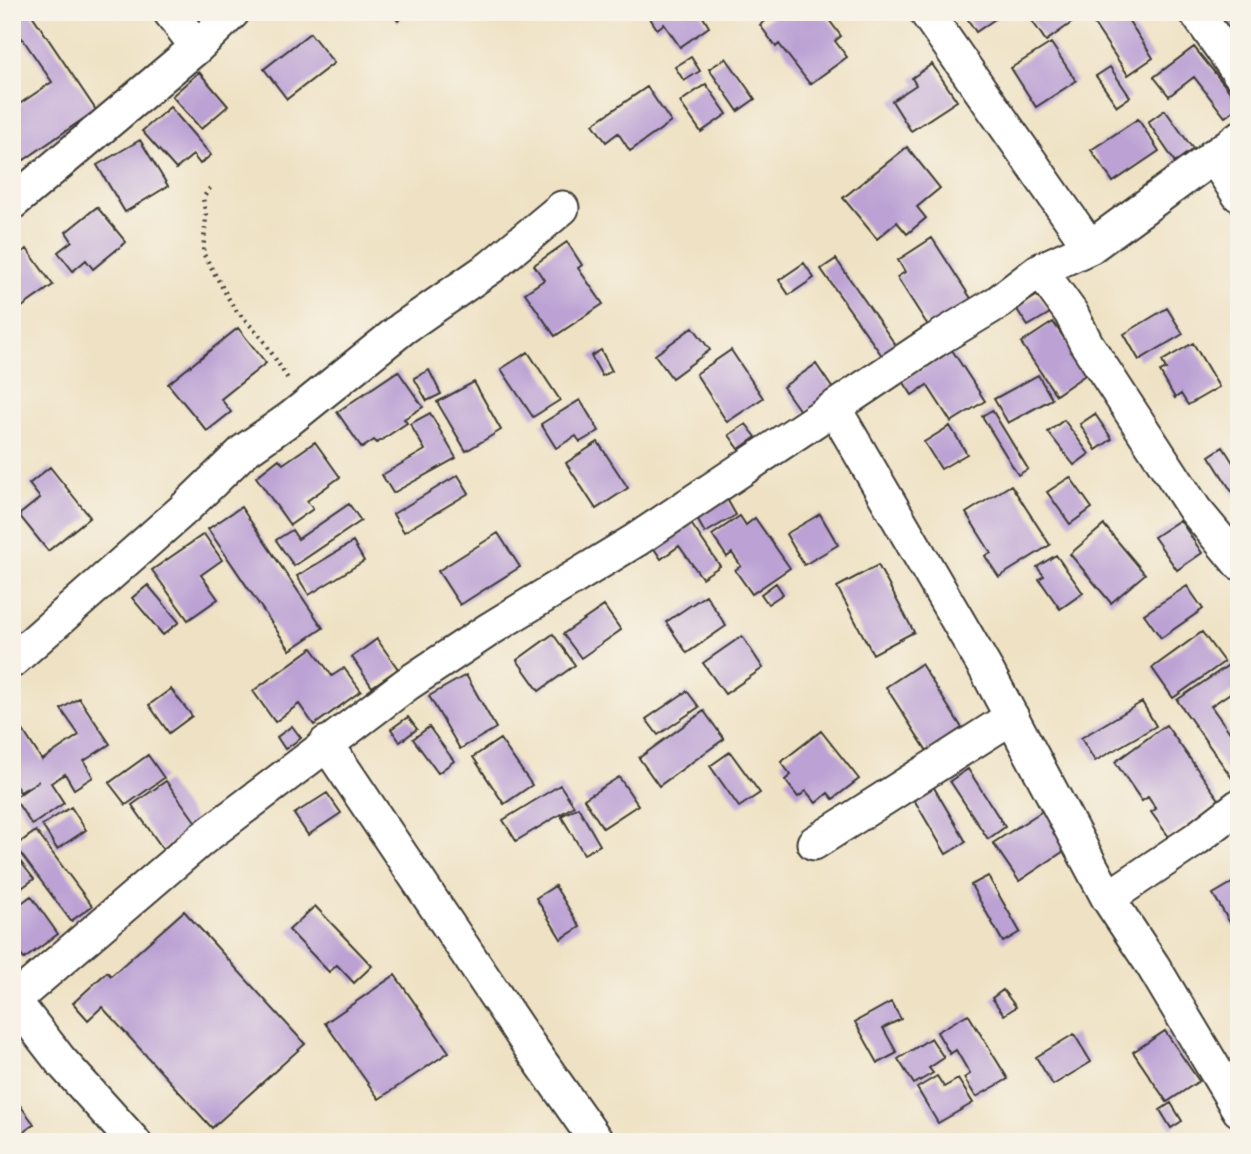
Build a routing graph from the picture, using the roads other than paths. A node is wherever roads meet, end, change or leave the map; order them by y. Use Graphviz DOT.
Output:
graph roads {
  1 [pos="170,12"];
  2 [pos="233,12"];
  3 [pos="926,12"];
  4 [pos="1196,12"];
  5 [pos="197,47"];
  6 [pos="1239,74"];
  7 [pos="1226,147"];
  8 [pos="1239,195"];
  9 [pos="12,204"];
  10 [pos="562,208"];
  11 [pos="1090,247"];
  12 [pos="1040,270"];
  13 [pos="834,408"];
  14 [pos="1239,563"];
  15 [pos="12,661"];
  16 [pos="1012,717"];
  17 [pos="326,743"];
  18 [pos="1239,806"];
  19 [pos="814,843"];
  20 [pos="1108,898"];
  21 [pos="13,999"];
  22 [pos="1239,1110"];
  23 [pos="127,1139"];
  24 [pos="597,1142"];
  1 -- 5 [label="street"];
  2 -- 5 [label="street"];
  3 -- 11 [label="street"];
  4 -- 6 [label="street"];
  5 -- 9 [label="street"];
  7 -- 8 [label="street"];
  7 -- 11 [label="street"];
  10 -- 15 [label="street"];
  11 -- 12 [label="street"];
  12 -- 13 [label="street"];
  12 -- 14 [label="street"];
  13 -- 16 [label="street"];
  13 -- 17 [label="street"];
  16 -- 19 [label="street"];
  16 -- 20 [label="street"];
  17 -- 21 [label="street"];
  17 -- 24 [label="street"];
  18 -- 20 [label="street"];
  20 -- 22 [label="street"];
  21 -- 23 [label="street"];
}
